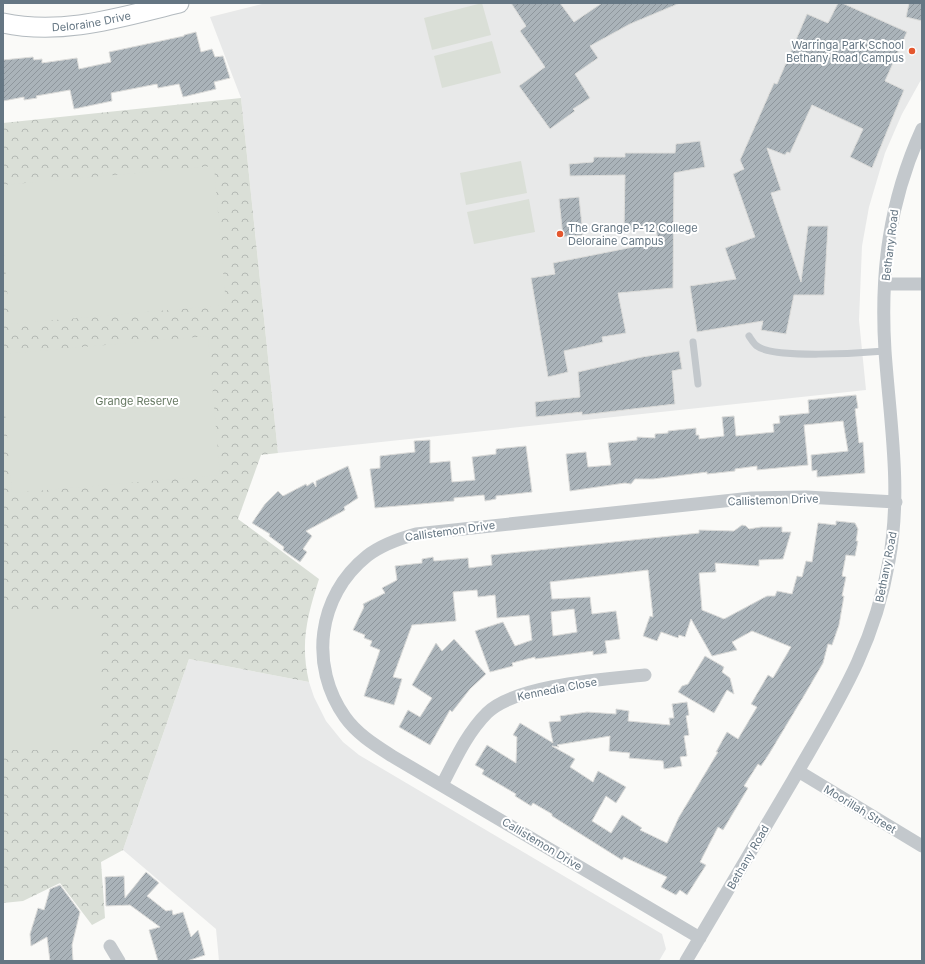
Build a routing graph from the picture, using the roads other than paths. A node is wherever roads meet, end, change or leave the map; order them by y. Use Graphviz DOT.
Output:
graph roads {
  1 [pos="178,3"];
  2 [pos="3,22"];
  3 [pos="922,129"];
  4 [pos="884,284"];
  5 [pos="922,284"];
  6 [pos="749,336"];
  7 [pos="693,342"];
  8 [pos="885,351"];
  9 [pos="698,384"];
  10 [pos="896,502"];
  11 [pos="645,675"];
  12 [pos="798,771"];
  13 [pos="442,785"];
  14 [pos="922,846"];
  15 [pos="700,938"];
  16 [pos="110,946"];
  17 [pos="119,961"];
  18 [pos="686,961"];
  1 -- 2 [label="street, Deloraine Drive"];
  3 -- 4 [label="street, Bethany Road"];
  4 -- 5 [label="street"];
  4 -- 8 [label="street, Bethany Road"];
  6 -- 8 [label="lane"];
  7 -- 9 [label="lane"];
  8 -- 10 [label="street, Bethany Road"];
  10 -- 12 [label="street, Bethany Road"];
  10 -- 13 [label="street, Callistemon Drive"];
  11 -- 13 [label="street, Kennedia Close"];
  12 -- 14 [label="street, Moorillah Street"];
  12 -- 15 [label="street, Bethany Road"];
  13 -- 15 [label="street, Callistemon Drive"];
  15 -- 18 [label="street, Bethany Road"];
  16 -- 17 [label="street"];
}
